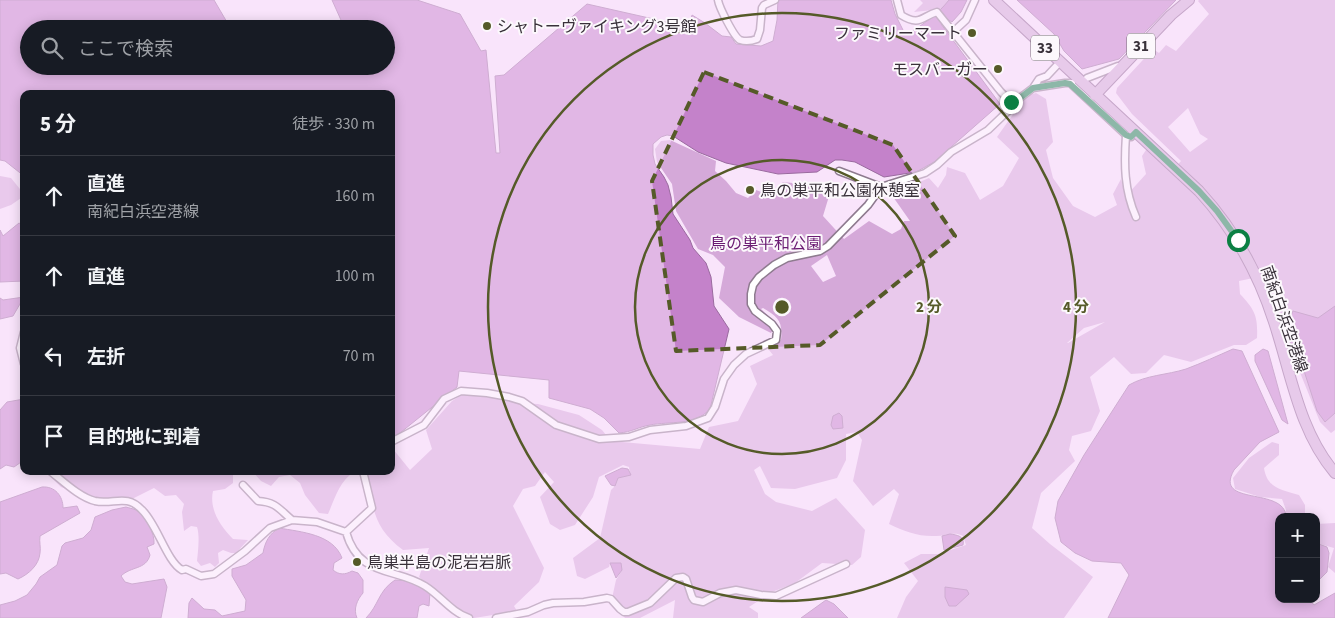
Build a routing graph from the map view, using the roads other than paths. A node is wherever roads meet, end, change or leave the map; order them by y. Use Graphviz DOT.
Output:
graph roads {
  1 [pos="718,0"];
  2 [pos="775,0"];
  3 [pos="897,0"];
  4 [pos="975,0"];
  5 [pos="994,0"];
  6 [pos="1189,0"];
  7 [pos="953,32"];
  8 [pos="1060,62"];
  9 [pos="1121,68"];
  10 [pos="1087,78"];
  11 [pos="1033,88"];
  12 [pos="1095,95"];
  13 [pos="1011,102"];
  14 [pos="1136,132"];
  15 [pos="1126,135"];
  16 [pos="839,171"];
  17 [pos="881,187"];
  18 [pos="1136,216"];
  19 [pos="395,440"];
  20 [pos="1335,473"];
  21 [pos="55,475"];
  22 [pos="364,475"];
  23 [pos="243,485"];
  24 [pos="292,520"];
  25 [pos="346,532"];
  26 [pos="846,564"];
  27 [pos="469,618"];
  28 [pos="496,618"];
  1 -- 2 [label="street"];
  3 -- 7 [label="street"];
  4 -- 7 [label="street"];
  5 -- 8 [label="main road, 南紀白浜空港線 / 33"];
  6 -- 9 [label="main road, 31"];
  7 -- 13 [label="street"];
  8 -- 11 [label="street"];
  8 -- 12 [label="main road, 南紀白浜空港線 / 33"];
  9 -- 10 [label="street"];
  9 -- 12 [label="main road, 31"];
  11 -- 13 [label="street"];
  11 -- 15 [label="street"];
  12 -- 14 [label="main road, 南紀白浜空港線 / 33"];
  13 -- 17 [label="street"];
  14 -- 15 [label="street"];
  14 -- 20 [label="main road, 南紀白浜空港線 / 33"];
  15 -- 18 [label="street"];
  16 -- 17 [label="street"];
  17 -- 19 [label="street"];
  21 -- 24 [label="street"];
  22 -- 25 [label="street"];
  23 -- 24 [label="street"];
  24 -- 25 [label="street"];
  25 -- 27 [label="street"];
  26 -- 28 [label="street"];
}
